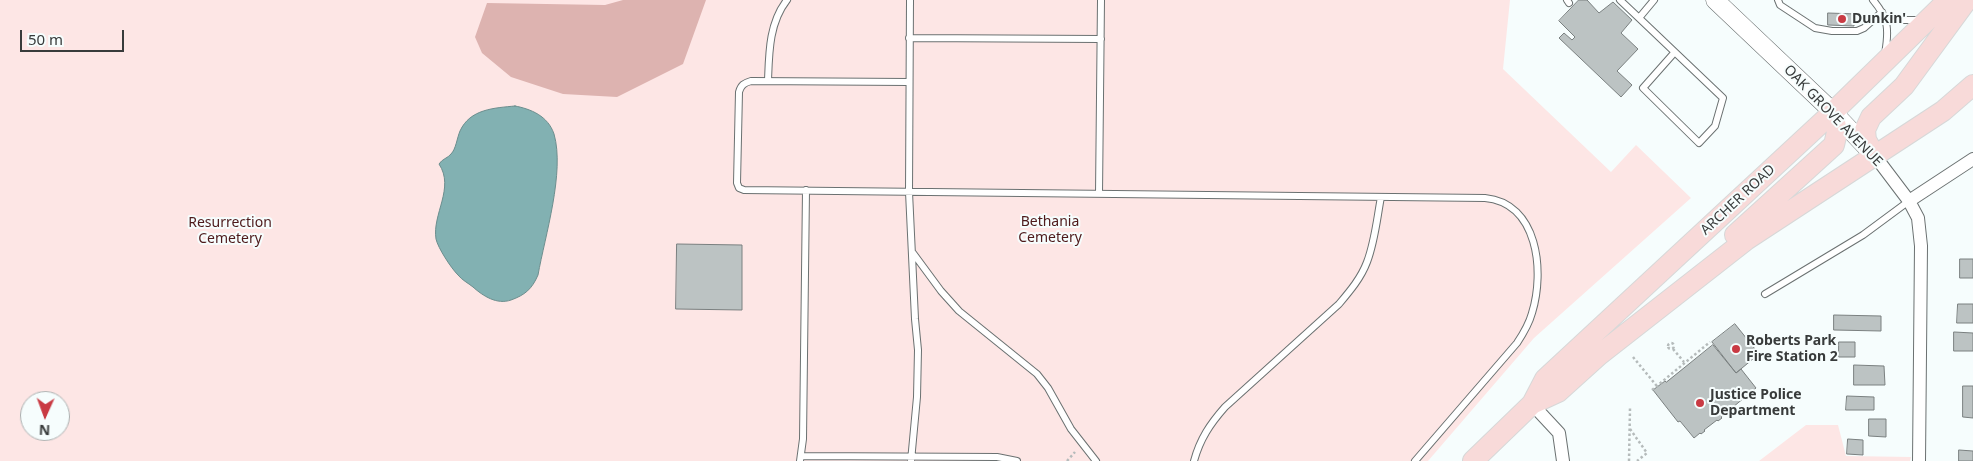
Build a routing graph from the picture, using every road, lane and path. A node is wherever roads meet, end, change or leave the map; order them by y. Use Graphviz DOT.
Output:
graph roads {
  1 [pos="787,0"];
  2 [pos="910,0"];
  3 [pos="1101,0"];
  4 [pos="1620,0"];
  5 [pos="1654,0"];
  6 [pos="1715,0"];
  7 [pos="1778,0"];
  8 [pos="1874,0"];
  9 [pos="1948,0"];
  10 [pos="1967,0"];
  11 [pos="1884,14"];
  12 [pos="1639,18"];
  13 [pos="1929,20"];
  14 [pos="910,38"];
  15 [pos="1101,39"];
  16 [pos="1674,53"];
  17 [pos="1883,65"];
  18 [pos="768,81"];
  19 [pos="909,82"];
  20 [pos="1973,85"];
  21 [pos="1833,112"];
  22 [pos="1875,156"];
  23 [pos="1973,159"];
  24 [pos="806,190"];
  25 [pos="909,192"];
  26 [pos="1099,194"];
  27 [pos="1381,196"];
  28 [pos="1909,201"];
  29 [pos="913,253"];
  30 [pos="1684,287"];
  31 [pos="1766,294"];
  32 [pos="1710,342"];
  33 [pos="1673,349"];
  34 [pos="1633,357"];
  35 [pos="1684,362"];
  36 [pos="1657,385"];
  37 [pos="1652,390"];
  38 [pos="1532,404"];
  39 [pos="1630,408"];
  40 [pos="1630,429"];
  41 [pos="1081,445"];
  42 [pos="800,459"];
  43 [pos="911,459"];
  44 [pos="1018,461"];
  45 [pos="1067,461"];
  46 [pos="1096,461"];
  47 [pos="1194,461"];
  48 [pos="1415,461"];
  49 [pos="1473,461"];
  50 [pos="1563,461"];
  51 [pos="1629,461"];
  52 [pos="1637,461"];
  53 [pos="1919,461"];
  1 -- 18 [label="lane"];
  2 -- 14 [label="lane"];
  3 -- 15 [label="lane"];
  4 -- 12 [label="lane"];
  5 -- 12 [label="lane"];
  6 -- 21 [label="main road, OAK GROVE AVENUE"];
  7 -- 11 [label="lane"];
  8 -- 11 [label="lane"];
  9 -- 13 [label="main road, ARCHER ROAD"];
  10 -- 22 [label="main road"];
  11 -- 13 [label="lane"];
  11 -- 17 [label="lane"];
  12 -- 16 [label="lane"];
  13 -- 17 [label="main road, ARCHER ROAD"];
  14 -- 15 [label="lane"];
  14 -- 19 [label="lane"];
  15 -- 26 [label="lane"];
  16 -- 16 [label="lane"];
  17 -- 21 [label="main road, ARCHER ROAD"];
  18 -- 19 [label="lane"];
  18 -- 24 [label="lane"];
  19 -- 25 [label="lane"];
  20 -- 22 [label="main road, ARCHER ROAD"];
  21 -- 22 [label="main road, OAK GROVE AVENUE"];
  21 -- 30 [label="main road"];
  21 -- 38 [label="main road, ARCHER ROAD"];
  22 -- 28 [label="street, OAK GROVE AVENUE"];
  22 -- 30 [label="main road, ARCHER ROAD"];
  23 -- 28 [label="street"];
  24 -- 25 [label="lane"];
  24 -- 42 [label="lane"];
  25 -- 26 [label="lane"];
  25 -- 29 [label="lane"];
  26 -- 27 [label="lane"];
  27 -- 47 [label="lane"];
  27 -- 48 [label="lane"];
  28 -- 31 [label="lane"];
  28 -- 53 [label="street, OAK GROVE AVENUE"];
  29 -- 41 [label="lane"];
  29 -- 43 [label="lane"];
  30 -- 38 [label="main road, ARCHER ROAD"];
  32 -- 35 [label="path"];
  33 -- 35 [label="path"];
  34 -- 36 [label="path"];
  35 -- 36 [label="path"];
  36 -- 37 [label="path"];
  38 -- 49 [label="main road, ARCHER ROAD"];
  38 -- 50 [label="street"];
  39 -- 40 [label="path"];
  40 -- 51 [label="path"];
  40 -- 52 [label="path"];
  41 -- 45 [label="path"];
  41 -- 46 [label="lane"];
  42 -- 43 [label="lane"];
  43 -- 44 [label="lane"];
}
